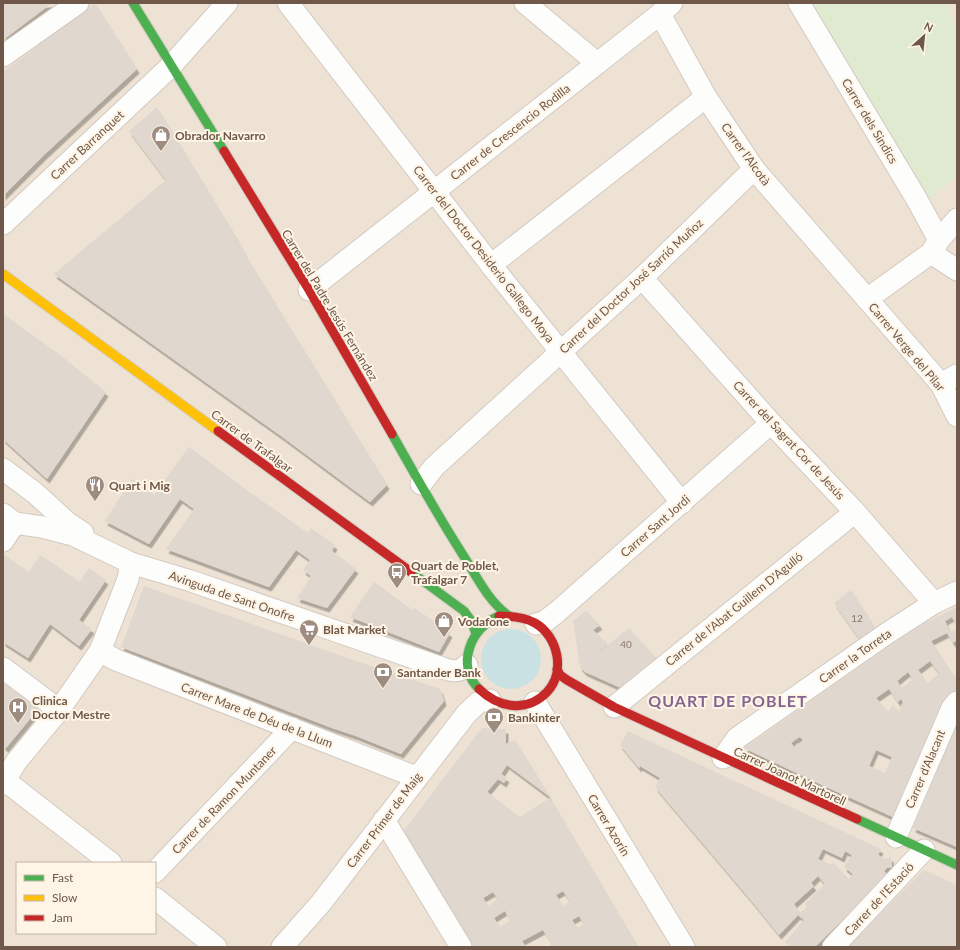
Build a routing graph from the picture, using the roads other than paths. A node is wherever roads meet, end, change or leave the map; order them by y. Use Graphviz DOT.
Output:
graph roads {
  1 [pos="78,3"];
  2 [pos="133,3"];
  3 [pos="227,3"];
  4 [pos="288,3"];
  5 [pos="525,3"];
  6 [pos="799,3"];
  7 [pos="668,6"];
  8 [pos="3,56"];
  9 [pos="596,63"];
  10 [pos="171,66"];
  11 [pos="706,97"];
  12 [pos="754,169"];
  13 [pos="435,191"];
  14 [pos="957,219"];
  15 [pos="3,224"];
  16 [pos="935,246"];
  17 [pos="491,265"];
  18 [pos="957,270"];
  19 [pos="3,274"];
  20 [pos="642,278"];
  21 [pos="309,290"];
  22 [pos="867,299"];
  23 [pos="560,352"];
  24 [pos="949,380"];
  25 [pos="957,416"];
  26 [pos="772,423"];
  27 [pos="3,468"];
  28 [pos="421,484"];
  29 [pos="682,502"];
  30 [pos="855,512"];
  31 [pos="9,519"];
  32 [pos="3,541"];
  33 [pos="131,563"];
  34 [pos="957,592"];
  35 [pos="934,603"];
  36 [pos="509,616"];
  37 [pos="536,624"];
  38 [pos="476,634"];
  39 [pos="100,650"];
  40 [pos="467,665"];
  41 [pos="3,668"];
  42 [pos="557,669"];
  43 [pos="541,697"];
  44 [pos="490,700"];
  45 [pos="957,702"];
  46 [pos="614,707"];
  47 [pos="59,710"];
  48 [pos="292,728"];
  49 [pos="723,758"];
  50 [pos="416,777"];
  51 [pos="4,782"];
  52 [pos="384,820"];
  53 [pos="896,837"];
  54 [pos="924,850"];
  55 [pos="109,862"];
  56 [pos="957,865"];
  57 [pos="156,871"];
  58 [pos="156,899"];
  59 [pos="216,947"];
  60 [pos="282,947"];
  61 [pos="461,947"];
  62 [pos="684,947"];
  63 [pos="833,947"];
  1 -- 8 [label="street"];
  2 -- 10 [label="street, Carrer del Padre Jesús Fernández"];
  3 -- 10 [label="street, Carrer Barranquet"];
  4 -- 13 [label="street, Carrer del Doctor Desiderio Gallego Moya"];
  5 -- 9 [label="street"];
  6 -- 16 [label="street, Carrer dels Sindics"];
  7 -- 9 [label="street, Carrer de Crescencio Rodilla"];
  7 -- 11 [label="street, Carrer l'Alcotà"];
  9 -- 13 [label="street, Carrer de Crescencio Rodilla"];
  10 -- 15 [label="street, Carrer Barranquet"];
  10 -- 21 [label="street, Carrer del Padre Jesús Fernández"];
  11 -- 12 [label="street, Carrer l'Alcotà"];
  11 -- 17 [label="street"];
  12 -- 20 [label="street, Carrer del Doctor José Sarrió Muñoz"];
  12 -- 22 [label="street, Carrer l'Alcotà"];
  13 -- 17 [label="street, Carrer del Doctor Desiderio Gallego Moya"];
  13 -- 21 [label="street, Carrer de Crescencio Rodilla"];
  14 -- 16 [label="street"];
  16 -- 18 [label="street"];
  16 -- 22 [label="street"];
  17 -- 23 [label="street, Carrer del Doctor Desiderio Gallego Moya"];
  19 -- 38 [label="street, Carrer de Trafalgar"];
  20 -- 23 [label="street, Carrer del Doctor José Sarrió Muñoz"];
  20 -- 26 [label="street, Carrer del Sagrat Cor de Jesús"];
  21 -- 28 [label="street, Carrer del Padre Jesús Fernández"];
  22 -- 24 [label="street, Carrer Verge del Pilar"];
  23 -- 28 [label="street, Carrer del Doctor José Sarrió Muñoz"];
  23 -- 29 [label="street, Carrer del Doctor Desiderio Gallego Moya"];
  24 -- 25 [label="street, Carrer Verge del Pilar"];
  26 -- 29 [label="street, Carrer Sant Jordi"];
  26 -- 30 [label="street, Carrer del Sagrat Cor de Jesús"];
  27 -- 33 [label="street, Avinguda de Sant Onofre"];
  28 -- 36 [label="street, Carrer del Padre Jesús Fernández"];
  29 -- 37 [label="street, Carrer Sant Jordi"];
  30 -- 35 [label="street, Carrer del Sagrat Cor de Jesús"];
  30 -- 46 [label="street, Carrer de l'Abat Guillem D'Agulló"];
  31 -- 32 [label="street"];
  31 -- 33 [label="street, Avinguda de Sant Onofre"];
  33 -- 39 [label="street"];
  33 -- 40 [label="street, Avinguda de Sant Onofre"];
  34 -- 35 [label="street, Carrer la Torreta"];
  35 -- 49 [label="street, Carrer la Torreta"];
  36 -- 37 [label="street"];
  36 -- 38 [label="street"];
  37 -- 42 [label="street"];
  38 -- 40 [label="street"];
  39 -- 47 [label="street"];
  39 -- 48 [label="street, Carrer Mare de Déu de la Llum"];
  40 -- 44 [label="street"];
  41 -- 47 [label="street"];
  42 -- 43 [label="street"];
  42 -- 46 [label="street"];
  43 -- 44 [label="street"];
  43 -- 46 [label="street"];
  43 -- 62 [label="street, Carrer Azorín"];
  44 -- 50 [label="street, Carrer Primer de Maig"];
  45 -- 53 [label="street, Carrer d'Alacant"];
  46 -- 49 [label="street, Carrer Joanot Martorell"];
  47 -- 51 [label="street"];
  48 -- 50 [label="street, Carrer Mare de Déu de la Llum"];
  48 -- 57 [label="street, Carrer de Ramon Muntaner"];
  49 -- 53 [label="street, Carrer Joanot Martorell"];
  50 -- 52 [label="street, Carrer Primer de Maig"];
  51 -- 55 [label="street"];
  52 -- 60 [label="street, Carrer Primer de Maig"];
  52 -- 61 [label="street"];
  53 -- 54 [label="street, Carrer Joanot Martorell"];
  54 -- 56 [label="street, Carrer Joanot Martorell"];
  54 -- 63 [label="street, Carrer de l'Estació"];
  58 -- 59 [label="street"];
}
